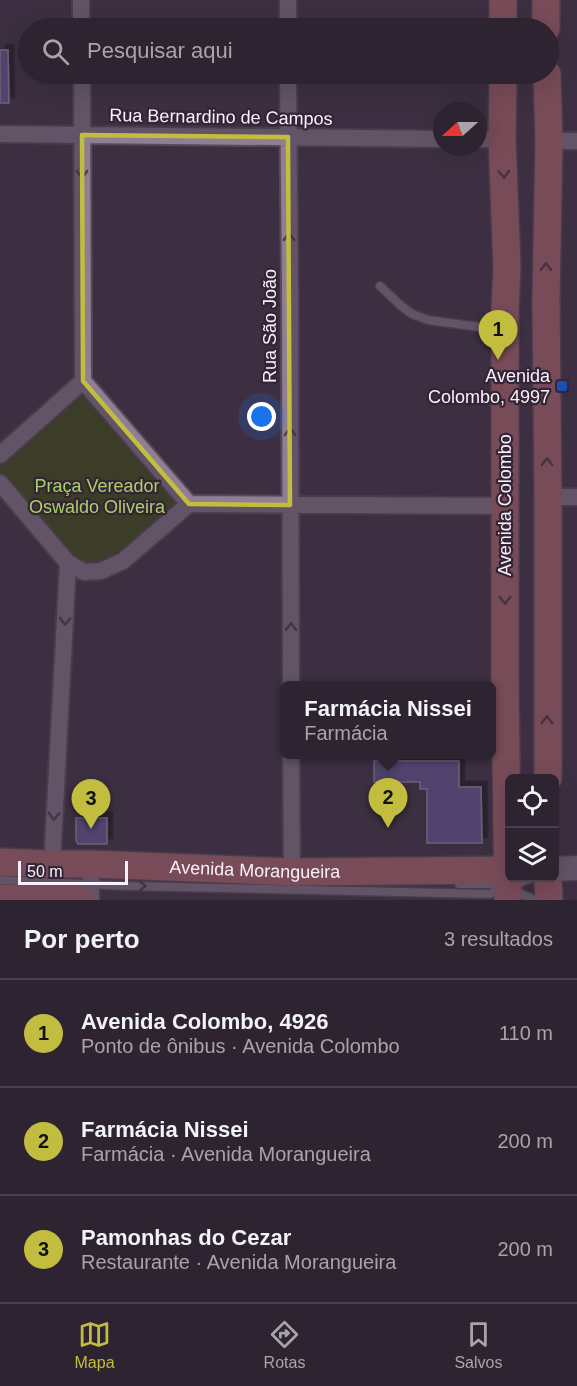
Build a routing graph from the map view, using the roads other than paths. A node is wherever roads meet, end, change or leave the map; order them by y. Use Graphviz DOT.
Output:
graph roads {
  1 [pos="81,0"];
  2 [pos="288,0"];
  3 [pos="503,0"];
  4 [pos="546,0"];
  5 [pos="81,18"];
  6 [pos="288,18"];
  7 [pos="503,18"];
  8 [pos="546,18"];
  9 [pos="82,84"];
  10 [pos="288,84"];
  11 [pos="501,84"];
  12 [pos="547,84"];
  13 [pos="0,134"];
  14 [pos="82,135"];
  15 [pos="288,137"];
  16 [pos="433,139"];
  17 [pos="490,139"];
  18 [pos="549,141"];
  19 [pos="577,141"];
  20 [pos="507,268"];
  21 [pos="380,286"];
  22 [pos="546,301"];
  23 [pos="505,331"];
  24 [pos="83,381"];
  25 [pos="0,455"];
  26 [pos="0,483"];
  27 [pos="548,497"];
  28 [pos="577,497"];
  29 [pos="189,504"];
  30 [pos="290,505"];
  31 [pos="506,506"];
  32 [pos="68,563"];
  33 [pos="291,681"];
  34 [pos="547,683"];
  35 [pos="505,684"];
  36 [pos="291,759"];
  37 [pos="548,774"];
  38 [pos="511,828"];
  39 [pos="0,862"];
  40 [pos="577,868"];
  41 [pos="559,869"];
  42 [pos="0,870"];
  43 [pos="292,872"];
  44 [pos="185,877"];
  45 [pos="83,879"];
  46 [pos="0,880"];
  47 [pos="337,881"];
  48 [pos="505,881"];
  49 [pos="505,882"];
  50 [pos="511,882"];
  51 [pos="514,882"];
  52 [pos="549,882"];
  53 [pos="454,884"];
  54 [pos="0,898"];
  55 [pos="535,900"];
  56 [pos="549,900"];
  1 -- 5 [label="street"];
  2 -- 6 [label="street"];
  3 -- 7 [label="main road"];
  4 -- 8 [label="main road"];
  9 -- 14 [label="street"];
  10 -- 15 [label="street, Rua São João"];
  11 -- 17 [label="main road, Avenida Colombo"];
  12 -- 18 [label="main road"];
  13 -- 14 [label="street, Rua Bernardino de Campos"];
  14 -- 15 [label="street, Rua Bernardino de Campos"];
  14 -- 24 [label="street, one-way"];
  15 -- 16 [label="street, Rua Bernardino de Campos"];
  30 -- 15 [label="street, Rua São João, one-way"];
  17 -- 20 [label="main road, Avenida Colombo, one-way"];
  18 -- 19 [label="street"];
  22 -- 18 [label="main road, one-way"];
  20 -- 22 [label="main road"];
  20 -- 23 [label="main road, Avenida Colombo"];
  21 -- 23 [label="lane"];
  27 -- 22 [label="main road, one-way"];
  23 -- 31 [label="main road, Avenida Colombo"];
  24 -- 25 [label="street"];
  24 -- 29 [label="street"];
  26 -- 32 [label="street"];
  27 -- 28 [label="street"];
  27 -- 34 [label="main road"];
  29 -- 30 [label="street"];
  29 -- 32 [label="street"];
  30 -- 31 [label="street"];
  33 -- 30 [label="street, Rua São João, one-way"];
  31 -- 35 [label="main road, Avenida Colombo, one-way"];
  32 -- 45 [label="street, one-way"];
  34 -- 35 [label="main road"];
  37 -- 34 [label="main road, one-way"];
  35 -- 38 [label="main road, Avenida Colombo"];
  36 -- 43 [label="street"];
  39 -- 45 [label="main road, Avenida Morangueira"];
  40 -- 41 [label="main road"];
  42 -- 45 [label="lane"];
  43 -- 45 [label="main road, Avenida Morangueira"];
  43 -- 48 [label="main road, Avenida Morangueira"];
  44 -- 47 [label="lane"];
  45 -- 46 [label="lane"];
  45 -- 50 [label="lane, one-way"];
  45 -- 54 [label="main road, Avenida Morangueira"];
  49 -- 53 [label="lane"];
  51 -- 55 [label="lane"];
  52 -- 56 [label="main road"];
}
